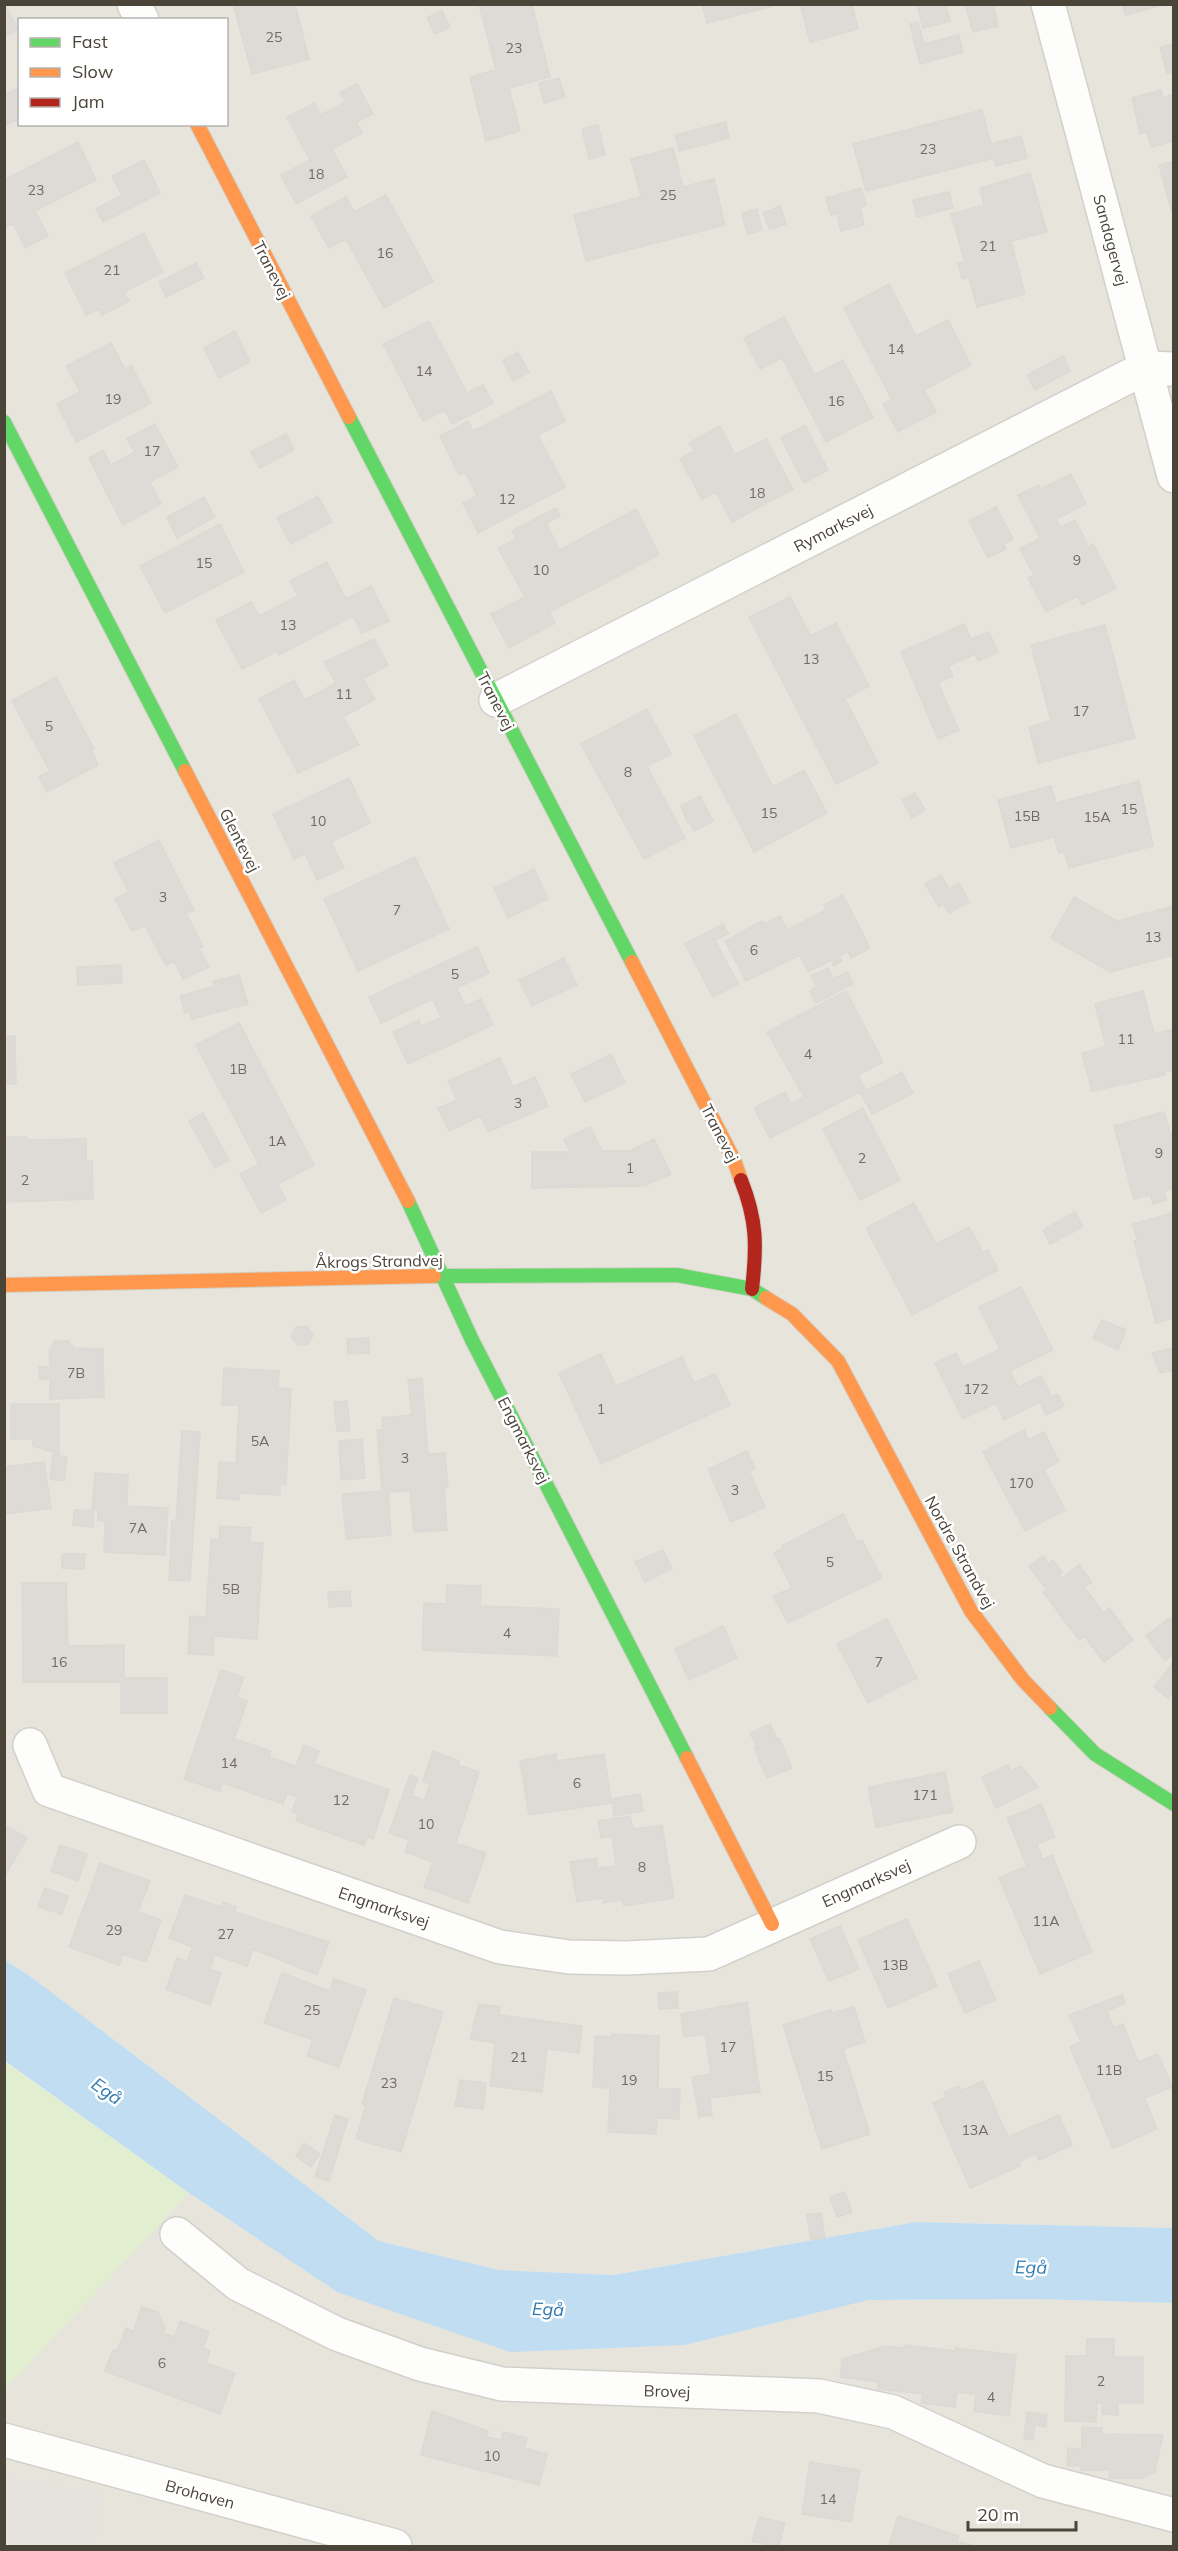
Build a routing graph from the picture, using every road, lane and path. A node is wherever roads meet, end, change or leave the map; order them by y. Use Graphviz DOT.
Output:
graph roads {
  1 [pos="134,4"];
  2 [pos="1048,4"];
  3 [pos="141,18"];
  4 [pos="198,126"];
  5 [pos="1159,368"];
  6 [pos="4,422"];
  7 [pos="1173,476"];
  8 [pos="496,700"];
  9 [pos="441,1276"];
  10 [pos="4,1285"];
  11 [pos="752,1289"];
  12 [pos="30,1745"];
  13 [pos="1173,1804"];
  14 [pos="959,1842"];
  15 [pos="772,1924"];
  16 [pos="177,2234"];
  17 [pos="4,2440"];
  18 [pos="1173,2515"];
  19 [pos="395,2547"];
  1 -- 3 [label="street"];
  2 -- 5 [label="street, Sandagervej"];
  4 -- 8 [label="street, Tranevej"];
  5 -- 7 [label="street, Sandagervej"];
  5 -- 8 [label="street, Rymarksvej"];
  6 -- 9 [label="street, Glentevej"];
  8 -- 11 [label="street, Tranevej"];
  9 -- 10 [label="street, Åkrogs Strandvej"];
  9 -- 11 [label="street, Åkrogs Strandvej"];
  9 -- 15 [label="street, Engmarksvej"];
  11 -- 13 [label="street, Nordre Strandvej"];
  12 -- 15 [label="street, Engmarksvej"];
  14 -- 15 [label="street, Engmarksvej"];
  16 -- 18 [label="street, Brovej"];
  17 -- 19 [label="street, Brohaven"];
}
